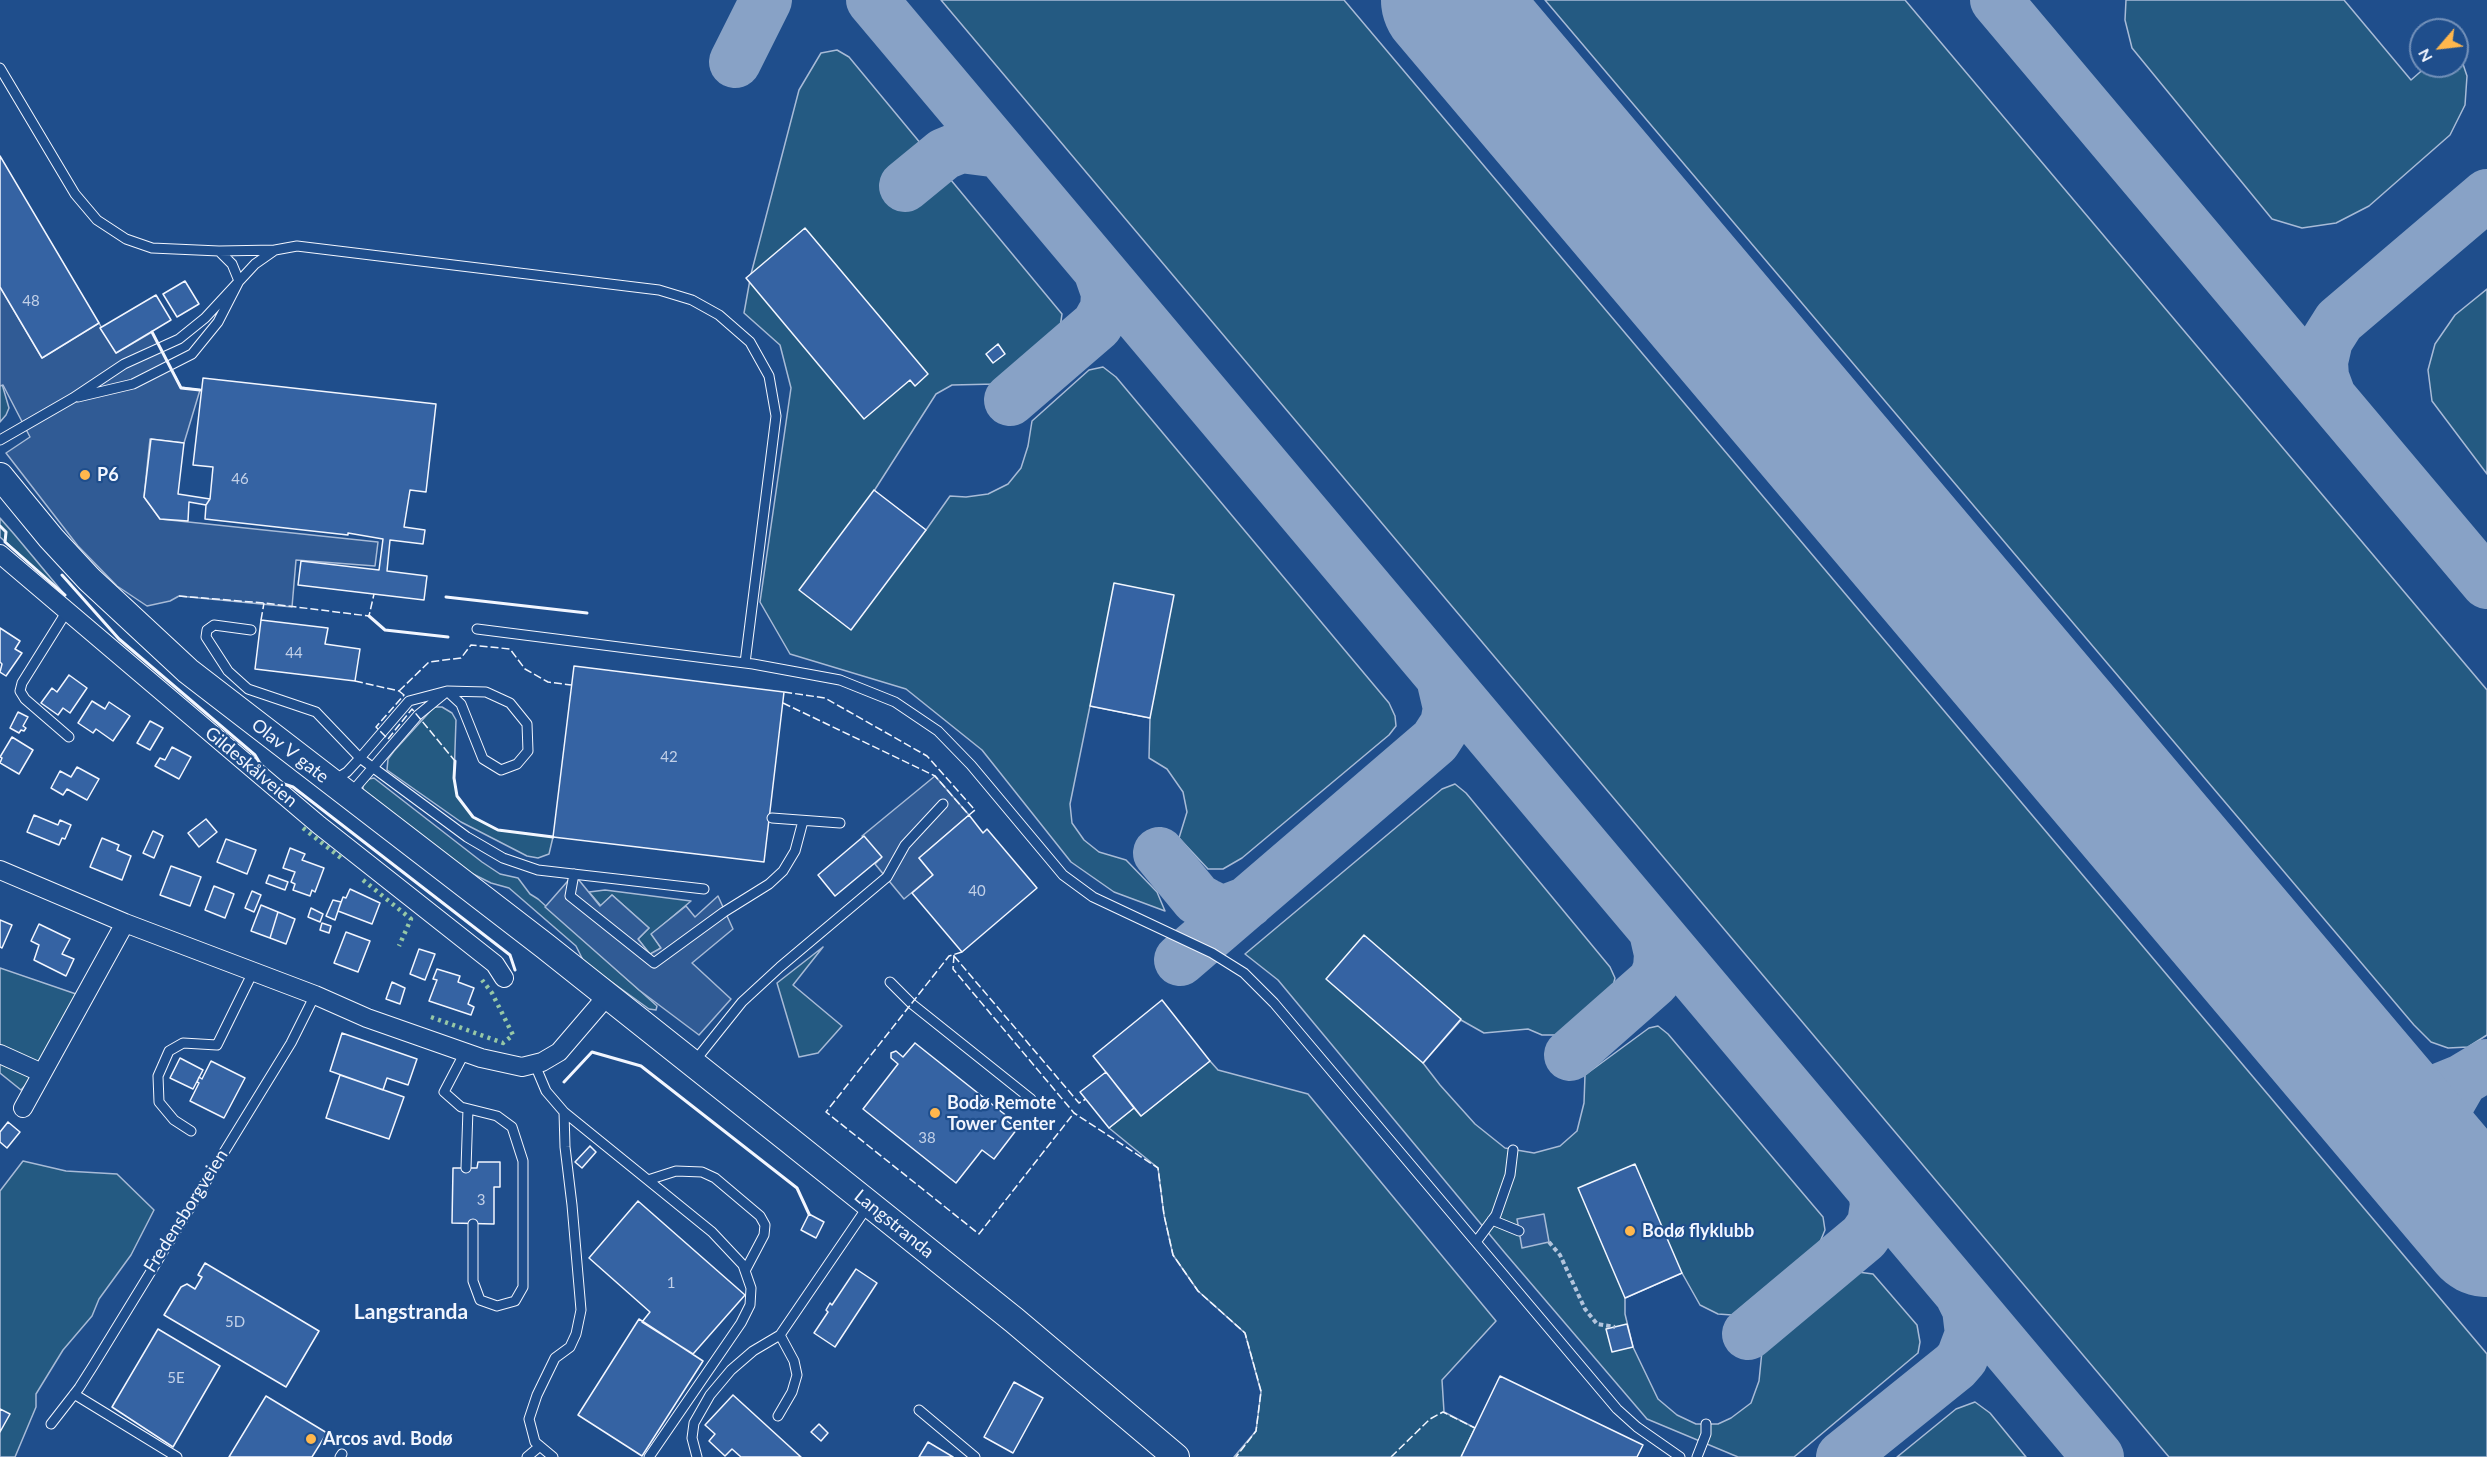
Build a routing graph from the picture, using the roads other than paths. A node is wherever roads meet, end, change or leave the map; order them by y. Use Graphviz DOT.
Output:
graph roads {
  1 [pos="0,68"];
  2 [pos="275,250"];
  3 [pos="219,251"];
  4 [pos="239,281"];
  5 [pos="73,398"];
  6 [pos="0,440"];
  7 [pos="0,476"];
  8 [pos="0,554"];
  9 [pos="67,611"];
  10 [pos="477,629"];
  11 [pos="251,630"];
  12 [pos="745,663"];
  13 [pos="447,691"];
  14 [pos="69,737"];
  15 [pos="360,759"];
  16 [pos="372,768"];
  17 [pos="339,789"];
  18 [pos="943,804"];
  19 [pos="772,818"];
  20 [pos="803,821"];
  21 [pos="840,823"];
  22 [pos="0,870"];
  23 [pos="574,874"];
  24 [pos="704,889"];
  25 [pos="125,923"];
  26 [pos="253,972"];
  27 [pos="504,978"];
  28 [pos="890,982"];
  29 [pos="315,995"];
  30 [pos="607,996"];
  31 [pos="465,1052"];
  32 [pos="0,1054"];
  33 [pos="693,1064"];
  34 [pos="535,1065"];
  35 [pos="42,1073"];
  36 [pos="1031,1099"];
  37 [pos="23,1108"];
  38 [pos="468,1109"];
  39 [pos="564,1112"];
  40 [pos="191,1131"];
  41 [pos="1513,1150"];
  42 [pos="466,1168"];
  43 [pos="648,1180"];
  44 [pos="869,1204"];
  45 [pos="1492,1220"];
  46 [pos="473,1224"];
  47 [pos="1519,1231"];
  48 [pos="1476,1242"];
  49 [pos="746,1271"];
  50 [pos="780,1335"];
  51 [pos="74,1394"];
  52 [pos="919,1410"];
  53 [pos="778,1416"];
  54 [pos="51,1424"];
  55 [pos="1706,1424"];
  56 [pos="540,1446"];
  57 [pos="177,1457"];
  58 [pos="527,1457"];
  59 [pos="553,1457"];
  60 [pos="649,1457"];
  61 [pos="697,1457"];
  62 [pos="975,1457"];
  63 [pos="1176,1457"];
  64 [pos="1680,1457"];
  65 [pos="1697,1457"];
  1 -- 3 [label="lane"];
  2 -- 3 [label="lane"];
  2 -- 4 [label="lane"];
  2 -- 12 [label="lane"];
  3 -- 4 [label="lane"];
  4 -- 5 [label="lane"];
  4 -- 5 [label="lane"];
  5 -- 6 [label="lane"];
  7 -- 17 [label="street, Olav V gate"];
  8 -- 9 [label="street, Gildeskålveien"];
  9 -- 14 [label="lane"];
  9 -- 27 [label="street, Gildeskålveien"];
  10 -- 12 [label="lane"];
  11 -- 15 [label="lane"];
  12 -- 48 [label="lane"];
  13 -- 13 [label="lane"];
  13 -- 15 [label="lane"];
  13 -- 16 [label="lane"];
  15 -- 16 [label="lane"];
  15 -- 17 [label="lane"];
  16 -- 17 [label="lane"];
  16 -- 23 [label="lane"];
  17 -- 30 [label="street, Olav V gate"];
  18 -- 33 [label="lane"];
  19 -- 20 [label="lane"];
  20 -- 21 [label="lane"];
  20 -- 23 [label="lane"];
  22 -- 25 [label="street"];
  23 -- 24 [label="lane"];
  25 -- 26 [label="street"];
  25 -- 35 [label="street"];
  26 -- 29 [label="street"];
  26 -- 40 [label="lane"];
  28 -- 36 [label="lane"];
  29 -- 31 [label="street"];
  29 -- 51 [label="lane, Fredensborgveien"];
  30 -- 33 [label="street, Langstranda"];
  30 -- 34 [label="street"];
  31 -- 34 [label="street"];
  31 -- 38 [label="lane"];
  32 -- 35 [label="street"];
  33 -- 44 [label="street, Langstranda"];
  34 -- 39 [label="lane"];
  35 -- 37 [label="street"];
  38 -- 42 [label="lane"];
  38 -- 46 [label="lane"];
  39 -- 43 [label="lane"];
  39 -- 56 [label="lane"];
  41 -- 45 [label="lane"];
  43 -- 49 [label="lane"];
  43 -- 49 [label="lane"];
  44 -- 50 [label="lane"];
  44 -- 63 [label="street, Langstranda"];
  45 -- 47 [label="lane"];
  45 -- 48 [label="lane"];
  48 -- 64 [label="lane"];
  49 -- 60 [label="lane"];
  50 -- 53 [label="lane"];
  50 -- 61 [label="lane"];
  51 -- 54 [label="lane, Fredensborgveien"];
  51 -- 57 [label="lane"];
  52 -- 62 [label="lane"];
  55 -- 65 [label="lane"];
  56 -- 58 [label="lane"];
  56 -- 59 [label="lane"];
}
